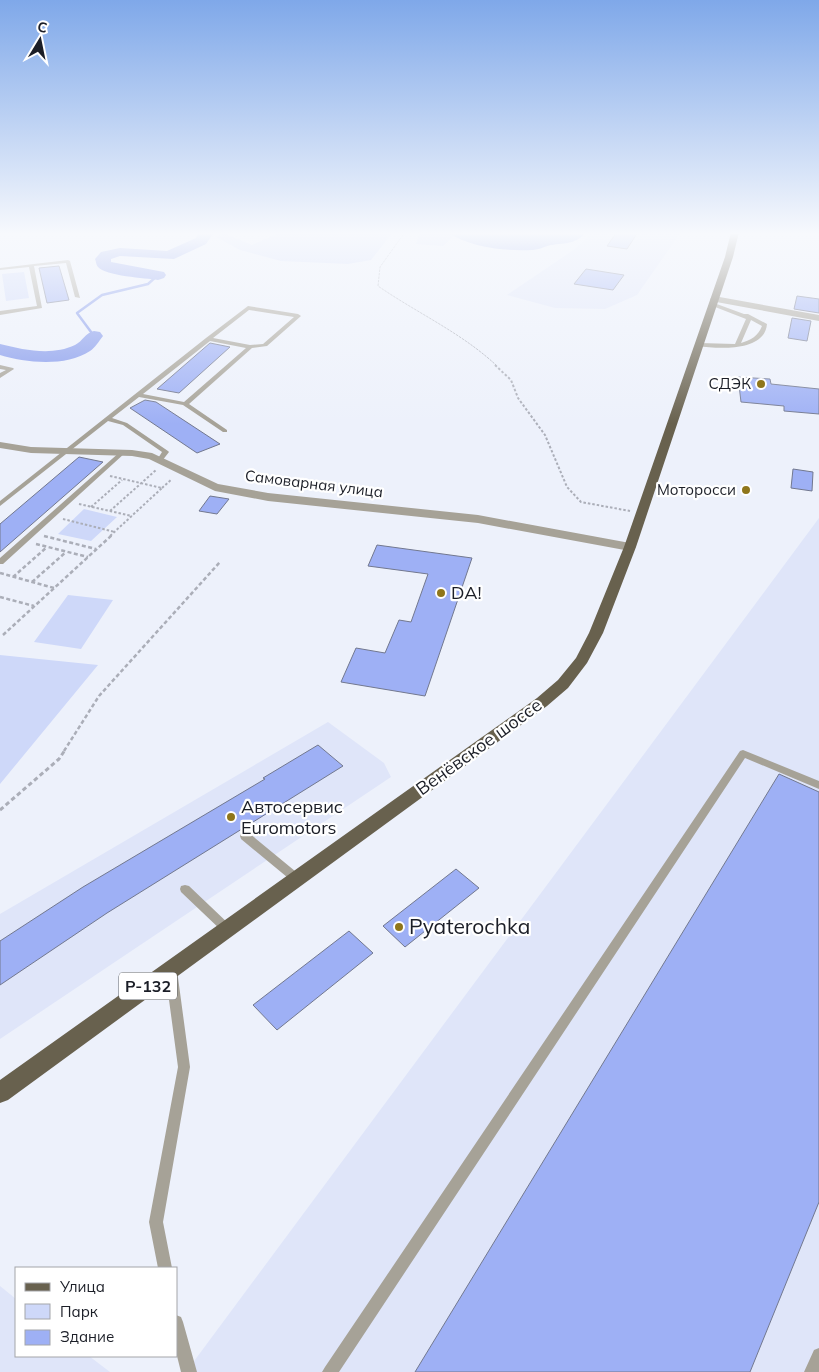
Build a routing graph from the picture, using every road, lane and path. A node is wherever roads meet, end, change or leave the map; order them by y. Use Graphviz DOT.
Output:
graph roads {
  1 [pos="37,296"];
  2 [pos="392,296"];
  3 [pos="715,296"];
  4 [pos="713,302"];
  5 [pos="0,313"];
  6 [pos="746,315"];
  7 [pos="819,318"];
  8 [pos="208,339"];
  9 [pos="700,345"];
  10 [pos="250,346"];
  11 [pos="737,346"];
  12 [pos="0,366"];
  13 [pos="0,376"];
  14 [pos="138,395"];
  15 [pos="185,404"];
  16 [pos="107,419"];
  17 [pos="225,431"];
  18 [pos="0,446"];
  19 [pos="69,450"];
  20 [pos="123,452"];
  21 [pos="162,461"];
  22 [pos="99,474"];
  23 [pos="123,479"];
  24 [pos="141,483"];
  25 [pos="68,501"];
  26 [pos="0,504"];
  27 [pos="91,507"];
  28 [pos="110,511"];
  29 [pos="640,513"];
  30 [pos="51,516"];
  31 [pos="132,516"];
  32 [pos="115,532"];
  33 [pos="32,533"];
  34 [pos="24,541"];
  35 [pos="47,547"];
  36 [pos="630,548"];
  37 [pos="96,549"];
  38 [pos="66,552"];
  39 [pos="88,557"];
  40 [pos="0,562"];
  41 [pos="220,562"];
  42 [pos="0,573"];
  43 [pos="13,577"];
  44 [pos="32,582"];
  45 [pos="54,588"];
  46 [pos="0,597"];
  47 [pos="34,606"];
  48 [pos="3,635"];
  49 [pos="819,785"];
  50 [pos="0,810"];
  51 [pos="245,836"];
  52 [pos="297,879"];
  53 [pos="185,889"];
  54 [pos="227,929"];
  55 [pos="171,970"];
  56 [pos="0,1093"];
  57 [pos="165,1267"];
  58 [pos="178,1330"];
  59 [pos="819,1355"];
  60 [pos="189,1372"];
  61 [pos="330,1372"];
  62 [pos="812,1372"];
  1 -- 5 [label="lane"];
  2 -- 29 [label="path"];
  3 -- 4 [label="main road, Венёвское шоссе / Р-132"];
  4 -- 6 [label="lane"];
  4 -- 7 [label="street"];
  4 -- 9 [label="main road, Венёвское шоссе / Р-132"];
  6 -- 11 [label="lane"];
  6 -- 11 [label="lane"];
  8 -- 10 [label="lane"];
  8 -- 10 [label="lane"];
  8 -- 14 [label="lane"];
  9 -- 11 [label="lane"];
  9 -- 29 [label="main road, Венёвское шоссе / Р-132"];
  10 -- 15 [label="lane"];
  12 -- 13 [label="lane"];
  14 -- 15 [label="lane"];
  14 -- 16 [label="lane"];
  15 -- 17 [label="lane"];
  16 -- 19 [label="lane"];
  16 -- 21 [label="lane"];
  18 -- 19 [label="street, Самоварная улица"];
  19 -- 20 [label="street, Самоварная улица"];
  19 -- 26 [label="lane"];
  20 -- 21 [label="street, Самоварная улица"];
  20 -- 22 [label="lane"];
  21 -- 24 [label="path"];
  21 -- 36 [label="street, Самоварная улица"];
  22 -- 23 [label="path"];
  22 -- 25 [label="lane"];
  23 -- 24 [label="path"];
  23 -- 27 [label="path"];
  24 -- 28 [label="path"];
  24 -- 31 [label="path"];
  25 -- 27 [label="path"];
  25 -- 30 [label="lane"];
  27 -- 28 [label="path"];
  28 -- 31 [label="path"];
  29 -- 36 [label="main road, Венёвское шоссе / Р-132"];
  30 -- 32 [label="path"];
  30 -- 33 [label="lane"];
  31 -- 32 [label="path"];
  32 -- 37 [label="path"];
  33 -- 34 [label="lane"];
  33 -- 37 [label="path"];
  34 -- 35 [label="path"];
  34 -- 40 [label="lane"];
  35 -- 38 [label="path"];
  35 -- 43 [label="path"];
  36 -- 52 [label="main road, Венёвское шоссе / Р-132"];
  37 -- 39 [label="path"];
  38 -- 39 [label="path"];
  38 -- 44 [label="path"];
  39 -- 45 [label="path"];
  41 -- 50 [label="path"];
  42 -- 43 [label="path"];
  43 -- 44 [label="path"];
  44 -- 45 [label="path"];
  45 -- 47 [label="path"];
  46 -- 47 [label="path"];
  47 -- 48 [label="path"];
  49 -- 61 [label="lane"];
  51 -- 52 [label="lane"];
  52 -- 54 [label="main road, Венёвское шоссе / Р-132"];
  53 -- 54 [label="lane"];
  54 -- 55 [label="main road, Венёвское шоссе / Р-132"];
  55 -- 56 [label="main road, Венёвское шоссе / Р-132"];
  55 -- 57 [label="lane"];
  58 -- 60 [label="lane"];
  59 -- 62 [label="lane"];
}
